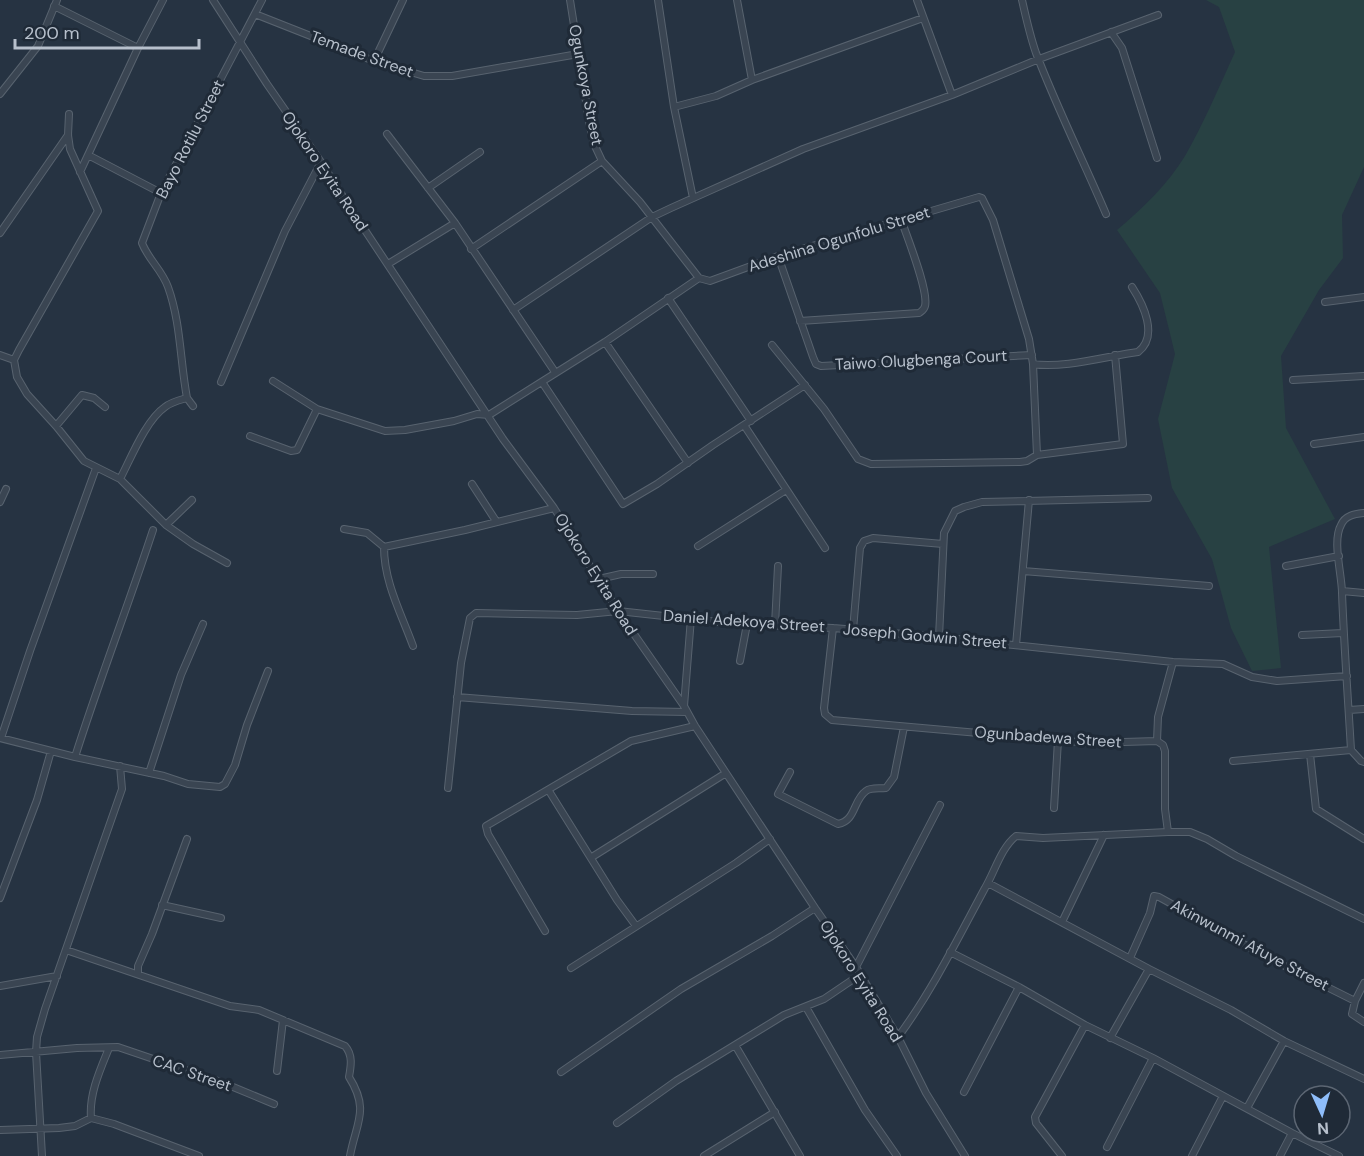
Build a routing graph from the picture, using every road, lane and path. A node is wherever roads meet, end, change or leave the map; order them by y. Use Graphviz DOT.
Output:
graph roads {
  1 [pos="163,0"];
  2 [pos="213,0"];
  3 [pos="262,0"];
  4 [pos="403,0"];
  5 [pos="570,0"];
  6 [pos="658,0"];
  7 [pos="737,0"];
  8 [pos="916,0"];
  9 [pos="1022,0"];
  10 [pos="56,3"];
  11 [pos="255,14"];
  12 [pos="1158,15"];
  13 [pos="923,18"];
  14 [pos="1111,32"];
  15 [pos="238,42"];
  16 [pos="138,48"];
  17 [pos="578,54"];
  18 [pos="1039,59"];
  19 [pos="374,61"];
  20 [pos="752,80"];
  21 [pos="0,94"];
  22 [pos="952,95"];
  23 [pos="674,107"];
  24 [pos="69,114"];
  25 [pos="387,134"];
  26 [pos="68,135"];
  27 [pos="480,152"];
  28 [pos="88,155"];
  29 [pos="1157,158"];
  30 [pos="602,161"];
  31 [pos="321,162"];
  32 [pos="80,172"];
  33 [pos="428,188"];
  34 [pos="160,193"];
  35 [pos="693,198"];
  36 [pos="1106,214"];
  37 [pos="652,217"];
  38 [pos="901,219"];
  39 [pos="455,223"];
  40 [pos="0,233"];
  41 [pos="471,249"];
  42 [pos="778,256"];
  43 [pos="388,264"];
  44 [pos="699,278"];
  45 [pos="1132,287"];
  46 [pos="1364,297"];
  47 [pos="668,298"];
  48 [pos="1325,302"];
  49 [pos="513,310"];
  50 [pos="800,321"];
  51 [pos="604,342"];
  52 [pos="772,345"];
  53 [pos="0,355"];
  54 [pos="1032,355"];
  55 [pos="1115,355"];
  56 [pos="14,360"];
  57 [pos="1033,364"];
  58 [pos="555,372"];
  59 [pos="1364,376"];
  60 [pos="1293,380"];
  61 [pos="273,381"];
  62 [pos="221,382"];
  63 [pos="542,382"];
  64 [pos="805,385"];
  65 [pos="187,398"];
  66 [pos="193,406"];
  67 [pos="105,407"];
  68 [pos="317,409"];
  69 [pos="489,415"];
  70 [pos="751,421"];
  71 [pos="744,425"];
  72 [pos="56,426"];
  73 [pos="250,436"];
  74 [pos="1364,436"];
  75 [pos="1314,444"];
  76 [pos="1037,455"];
  77 [pos="688,463"];
  78 [pos="96,468"];
  79 [pos="120,479"];
  80 [pos="472,484"];
  81 [pos="6,489"];
  82 [pos="786,489"];
  83 [pos="1148,498"];
  84 [pos="192,500"];
  85 [pos="1029,500"];
  86 [pos="0,502"];
  87 [pos="554,508"];
  88 [pos="1364,513"];
  89 [pos="496,522"];
  90 [pos="166,525"];
  91 [pos="344,529"];
  92 [pos="153,530"];
  93 [pos="943,544"];
  94 [pos="384,546"];
  95 [pos="698,546"];
  96 [pos="825,548"];
  97 [pos="1339,556"];
  98 [pos="227,563"];
  99 [pos="778,566"];
  100 [pos="1286,566"];
  101 [pos="1023,571"];
  102 [pos="653,574"];
  103 [pos="599,579"];
  104 [pos="1209,586"];
  105 [pos="1342,591"];
  106 [pos="1364,593"];
  107 [pos="618,611"];
  108 [pos="691,618"];
  109 [pos="203,624"];
  110 [pos="747,624"];
  111 [pos="775,625"];
  112 [pos="833,628"];
  113 [pos="853,630"];
  114 [pos="1343,633"];
  115 [pos="1302,635"];
  116 [pos="939,637"];
  117 [pos="1016,645"];
  118 [pos="413,646"];
  119 [pos="740,661"];
  120 [pos="1173,662"];
  121 [pos="268,671"];
  122 [pos="1347,676"];
  123 [pos="457,697"];
  124 [pos="686,709"];
  125 [pos="1364,709"];
  126 [pos="1348,710"];
  127 [pos="695,726"];
  128 [pos="904,727"];
  129 [pos="0,738"];
  130 [pos="1058,740"];
  131 [pos="1157,741"];
  132 [pos="1351,750"];
  133 [pos="51,751"];
  134 [pos="1310,754"];
  135 [pos="75,757"];
  136 [pos="1233,760"];
  137 [pos="1364,762"];
  138 [pos="120,766"];
  139 [pos="789,772"];
  140 [pos="149,773"];
  141 [pos="726,773"];
  142 [pos="448,788"];
  143 [pos="549,791"];
  144 [pos="940,805"];
  145 [pos="1054,808"];
  146 [pos="1168,832"];
  147 [pos="1104,835"];
  148 [pos="770,838"];
  149 [pos="187,839"];
  150 [pos="1364,839"];
  151 [pos="592,857"];
  152 [pos="988,884"];
  153 [pos="0,898"];
  154 [pos="162,905"];
  155 [pos="814,908"];
  156 [pos="221,918"];
  157 [pos="1364,919"];
  158 [pos="1062,922"];
  159 [pos="636,926"];
  160 [pos="546,931"];
  161 [pos="66,950"];
  162 [pos="950,952"];
  163 [pos="1130,958"];
  164 [pos="856,967"];
  165 [pos="571,968"];
  166 [pos="1149,969"];
  167 [pos="138,973"];
  168 [pos="861,974"];
  169 [pos="57,976"];
  170 [pos="1364,983"];
  171 [pos="0,986"];
  172 [pos="1019,987"];
  173 [pos="1355,1001"];
  174 [pos="806,1007"];
  175 [pos="283,1020"];
  176 [pos="1364,1022"];
  177 [pos="1085,1025"];
  178 [pos="898,1037"];
  179 [pos="1110,1038"];
  180 [pos="1284,1041"];
  181 [pos="735,1045"];
  182 [pos="109,1048"];
  183 [pos="36,1052"];
  184 [pos="0,1055"];
  185 [pos="1153,1058"];
  186 [pos="278,1071"];
  187 [pos="561,1072"];
  188 [pos="1364,1079"];
  189 [pos="964,1092"];
  190 [pos="1223,1096"];
  191 [pos="274,1104"];
  192 [pos="1247,1108"];
  193 [pos="775,1112"];
  194 [pos="92,1118"];
  195 [pos="617,1123"];
  196 [pos="41,1128"];
  197 [pos="0,1130"];
  198 [pos="1292,1133"];
  199 [pos="1314,1144"];
  200 [pos="1107,1147"];
  201 [pos="185,1154"];
  202 [pos="963,1155"];
  203 [pos="42,1156"];
  204 [pos="199,1156"];
  205 [pos="350,1156"];
  206 [pos="704,1156"];
  207 [pos="800,1156"];
  208 [pos="897,1156"];
  209 [pos="1062,1156"];
  210 [pos="1192,1156"];
  211 [pos="1280,1156"];
  212 [pos="1339,1156"];
  1 -- 16 [label="street"];
  2 -- 15 [label="street, Ojokoro Eyita Road"];
  3 -- 11 [label="street, Bayo Rotilu Street"];
  4 -- 19 [label="street"];
  5 -- 17 [label="street, Ogunkoya Street"];
  6 -- 23 [label="street"];
  7 -- 20 [label="street"];
  8 -- 13 [label="street"];
  9 -- 18 [label="street"];
  10 -- 16 [label="street"];
  10 -- 21 [label="street"];
  11 -- 15 [label="street, Bayo Rotilu Street"];
  11 -- 19 [label="street, Temade Street"];
  12 -- 14 [label="street"];
  13 -- 20 [label="street"];
  13 -- 22 [label="street"];
  14 -- 18 [label="street"];
  14 -- 29 [label="street"];
  15 -- 31 [label="street, Ojokoro Eyita Road"];
  15 -- 34 [label="street, Bayo Rotilu Street"];
  16 -- 28 [label="street"];
  17 -- 19 [label="street, Temade Street"];
  17 -- 30 [label="street, Ogunkoya Street"];
  18 -- 22 [label="street"];
  18 -- 36 [label="street"];
  20 -- 23 [label="street"];
  22 -- 35 [label="street"];
  23 -- 35 [label="street"];
  24 -- 26 [label="street"];
  25 -- 33 [label="street"];
  26 -- 32 [label="street"];
  26 -- 40 [label="street"];
  27 -- 33 [label="street"];
  28 -- 32 [label="street"];
  28 -- 34 [label="street"];
  30 -- 37 [label="street, Ogunkoya Street"];
  30 -- 41 [label="street"];
  31 -- 43 [label="street, Ojokoro Eyita Road"];
  31 -- 62 [label="street"];
  32 -- 56 [label="street"];
  33 -- 39 [label="street"];
  34 -- 65 [label="street, Bayo Rotilu Street"];
  35 -- 37 [label="street"];
  37 -- 44 [label="street, Ogunkoya Street"];
  37 -- 49 [label="street"];
  38 -- 42 [label="street, Adeshina Ogunfolu Street"];
  38 -- 50 [label="street"];
  38 -- 54 [label="street, Adeshina Ogunfolu Street"];
  39 -- 41 [label="street"];
  39 -- 43 [label="street"];
  41 -- 49 [label="street"];
  42 -- 44 [label="street, Adeshina Ogunfolu Street"];
  42 -- 50 [label="street, Taiwo Olugbenga Court"];
  43 -- 69 [label="street, Ojokoro Eyita Road"];
  44 -- 47 [label="street"];
  45 -- 55 [label="street"];
  46 -- 48 [label="street"];
  47 -- 51 [label="street"];
  47 -- 70 [label="street"];
  49 -- 58 [label="street"];
  50 -- 54 [label="street, Taiwo Olugbenga Court"];
  51 -- 58 [label="street"];
  51 -- 77 [label="street"];
  52 -- 64 [label="street"];
  53 -- 56 [label="street"];
  54 -- 57 [label="street"];
  55 -- 57 [label="street"];
  55 -- 76 [label="street"];
  56 -- 72 [label="street"];
  57 -- 76 [label="street"];
  58 -- 63 [label="street"];
  59 -- 60 [label="street"];
  61 -- 68 [label="street"];
  63 -- 69 [label="street"];
  63 -- 77 [label="street"];
  64 -- 70 [label="street"];
  64 -- 76 [label="street"];
  65 -- 66 [label="street"];
  65 -- 79 [label="street"];
  67 -- 72 [label="street"];
  68 -- 69 [label="street"];
  68 -- 73 [label="street"];
  69 -- 87 [label="street, Ojokoro Eyita Road"];
  70 -- 71 [label="street"];
  71 -- 77 [label="street"];
  71 -- 82 [label="street"];
  72 -- 78 [label="street"];
  74 -- 75 [label="street"];
  78 -- 79 [label="street"];
  78 -- 129 [label="street"];
  79 -- 90 [label="street"];
  80 -- 89 [label="street"];
  81 -- 86 [label="street"];
  82 -- 95 [label="street"];
  82 -- 96 [label="street"];
  83 -- 85 [label="street"];
  84 -- 90 [label="street"];
  85 -- 93 [label="street"];
  85 -- 101 [label="street, Joseph Godwin Street"];
  87 -- 89 [label="street"];
  87 -- 103 [label="street, Ojokoro Eyita Road"];
  88 -- 97 [label="street"];
  89 -- 94 [label="street"];
  90 -- 98 [label="street"];
  91 -- 94 [label="street"];
  92 -- 135 [label="street"];
  93 -- 113 [label="street"];
  93 -- 116 [label="street"];
  94 -- 118 [label="street"];
  97 -- 100 [label="street"];
  97 -- 105 [label="street"];
  99 -- 111 [label="street"];
  101 -- 104 [label="street"];
  101 -- 117 [label="street, Joseph Godwin Street"];
  102 -- 103 [label="street"];
  103 -- 107 [label="street, Ojokoro Eyita Road"];
  105 -- 106 [label="street"];
  105 -- 114 [label="street"];
  107 -- 108 [label="street, Daniel Adekoya Street"];
  107 -- 123 [label="street, Daniel Adekoya Street"];
  107 -- 124 [label="street, Ojokoro Eyita Road"];
  108 -- 110 [label="street, Daniel Adekoya Street"];
  108 -- 124 [label="street"];
  109 -- 140 [label="street"];
  110 -- 111 [label="street, Daniel Adekoya Street"];
  110 -- 119 [label="street"];
  111 -- 112 [label="street, Daniel Adekoya Street"];
  112 -- 113 [label="street, Joseph Godwin Street"];
  112 -- 128 [label="street, Ogunbadewa Street"];
  113 -- 116 [label="street, Joseph Godwin Street"];
  114 -- 115 [label="street"];
  114 -- 122 [label="street"];
  116 -- 117 [label="street, Joseph Godwin Street"];
  117 -- 120 [label="street"];
  120 -- 122 [label="street"];
  120 -- 131 [label="street"];
  121 -- 140 [label="street"];
  122 -- 126 [label="street"];
  123 -- 124 [label="street"];
  123 -- 142 [label="street, Daniel Adekoya Street"];
  124 -- 127 [label="street, Ojokoro Eyita Road"];
  125 -- 126 [label="street"];
  126 -- 132 [label="street"];
  127 -- 141 [label="street, Ojokoro Eyita Road"];
  127 -- 143 [label="street"];
  128 -- 130 [label="street, Ogunbadewa Street"];
  128 -- 139 [label="street"];
  129 -- 133 [label="street"];
  130 -- 131 [label="street, Ogunbadewa Street"];
  130 -- 145 [label="street"];
  131 -- 146 [label="street"];
  132 -- 134 [label="street"];
  132 -- 137 [label="street"];
  133 -- 135 [label="street"];
  133 -- 153 [label="street"];
  134 -- 136 [label="street"];
  134 -- 150 [label="street"];
  135 -- 138 [label="street"];
  138 -- 140 [label="street"];
  138 -- 161 [label="street"];
  141 -- 148 [label="street, Ojokoro Eyita Road"];
  141 -- 151 [label="street"];
  143 -- 151 [label="street"];
  143 -- 160 [label="street"];
  144 -- 164 [label="street"];
  146 -- 147 [label="street"];
  146 -- 157 [label="street"];
  147 -- 152 [label="street"];
  147 -- 158 [label="street"];
  148 -- 155 [label="street, Ojokoro Eyita Road"];
  148 -- 159 [label="street"];
  149 -- 154 [label="street"];
  151 -- 159 [label="street"];
  152 -- 158 [label="street"];
  152 -- 162 [label="street"];
  154 -- 156 [label="street"];
  154 -- 167 [label="street"];
  155 -- 164 [label="street, Ojokoro Eyita Road"];
  155 -- 187 [label="street"];
  158 -- 163 [label="street"];
  159 -- 165 [label="street"];
  161 -- 167 [label="street"];
  161 -- 169 [label="street"];
  162 -- 172 [label="street"];
  162 -- 178 [label="street"];
  163 -- 166 [label="street"];
  163 -- 173 [label="street, Akinwunmi Afuye Street"];
  164 -- 168 [label="street, Ojokoro Eyita Road"];
  166 -- 179 [label="street"];
  166 -- 180 [label="street"];
  167 -- 175 [label="street"];
  168 -- 174 [label="street"];
  168 -- 178 [label="street, Ojokoro Eyita Road"];
  169 -- 171 [label="street"];
  169 -- 183 [label="street"];
  170 -- 173 [label="street"];
  172 -- 177 [label="street"];
  172 -- 189 [label="street"];
  173 -- 176 [label="street"];
  174 -- 181 [label="street"];
  174 -- 208 [label="street"];
  175 -- 186 [label="street"];
  175 -- 205 [label="street"];
  177 -- 179 [label="street"];
  177 -- 209 [label="street"];
  178 -- 202 [label="street, Ojokoro Eyita Road"];
  179 -- 185 [label="street"];
  180 -- 188 [label="street"];
  180 -- 192 [label="street"];
  181 -- 193 [label="street"];
  181 -- 195 [label="street"];
  182 -- 183 [label="street, CAC Street"];
  182 -- 191 [label="street, CAC Street"];
  182 -- 194 [label="street"];
  183 -- 184 [label="street, CAC Street"];
  183 -- 196 [label="street"];
  185 -- 190 [label="street"];
  185 -- 200 [label="street"];
  190 -- 192 [label="street"];
  190 -- 210 [label="street"];
  192 -- 198 [label="street"];
  193 -- 206 [label="street"];
  193 -- 207 [label="street"];
  194 -- 196 [label="street"];
  194 -- 201 [label="street"];
  196 -- 197 [label="street"];
  196 -- 203 [label="street"];
  198 -- 211 [label="street"];
  199 -- 212 [label="street"];
  201 -- 204 [label="street"];
}
